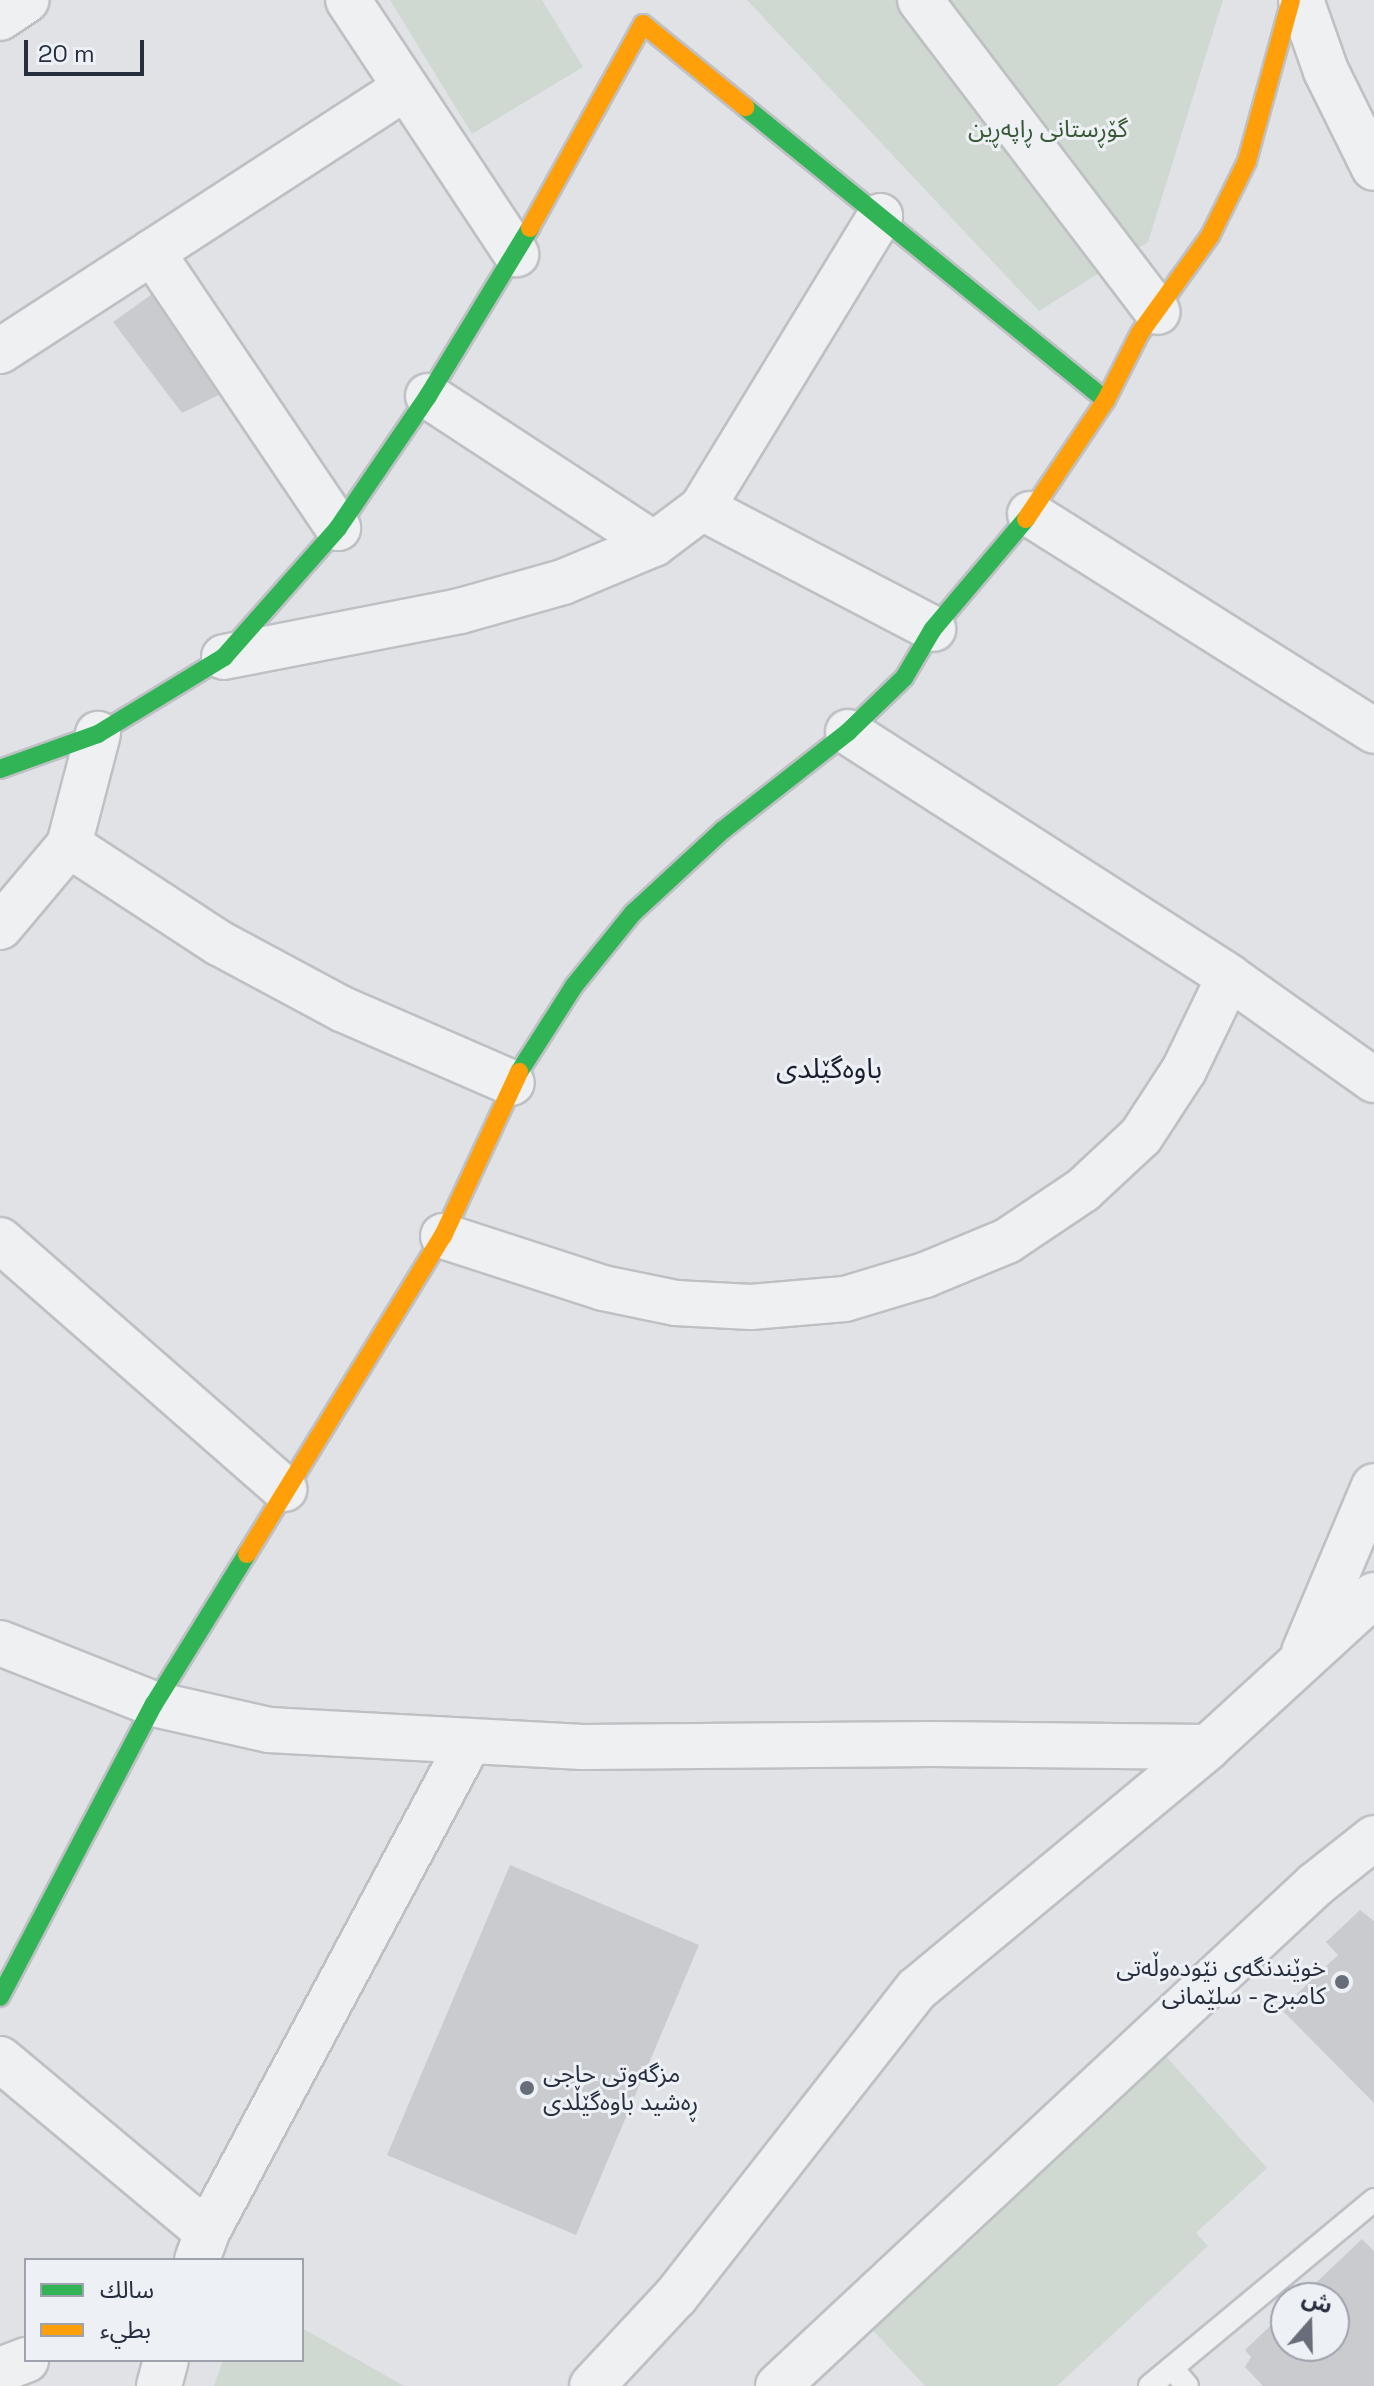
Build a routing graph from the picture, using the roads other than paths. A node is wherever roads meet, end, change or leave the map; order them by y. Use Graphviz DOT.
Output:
graph roads {
  1 [pos="27,0"];
  2 [pos="348,0"];
  3 [pos="920,0"];
  4 [pos="1291,0"];
  5 [pos="1301,0"];
  6 [pos="643,12"];
  7 [pos="0,18"];
  8 [pos="404,89"];
  9 [pos="1374,168"];
  10 [pos="880,216"];
  11 [pos="152,252"];
  12 [pos="516,254"];
  13 [pos="1158,312"];
  14 [pos="0,351"];
  15 [pos="428,396"];
  16 [pos="1106,400"];
  17 [pos="702,508"];
  18 [pos="1030,514"];
  19 [pos="338,528"];
  20 [pos="654,544"];
  21 [pos="933,629"];
  22 [pos="224,657"];
  23 [pos="1374,731"];
  24 [pos="848,732"];
  25 [pos="98,734"];
  26 [pos="0,769"];
  27 [pos="69,845"];
  28 [pos="0,927"];
  29 [pos="1229,977"];
  30 [pos="1374,1080"];
  31 [pos="512,1083"];
  32 [pos="443,1236"];
  33 [pos="0,1240"];
  34 [pos="1374,1486"];
  35 [pos="284,1489"];
  36 [pos="1368,1610"];
  37 [pos="0,1643"];
  38 [pos="1298,1666"];
  39 [pos="154,1704"];
  40 [pos="468,1744"];
  41 [pos="1208,1747"];
  42 [pos="1374,1838"];
  43 [pos="0,1997"];
  44 [pos="0,2059"];
  45 [pos="1374,2200"];
  46 [pos="202,2246"];
  47 [pos="24,2361"];
  48 [pos="165,2362"];
  49 [pos="1172,2368"];
  50 [pos="0,2370"];
  51 [pos="785,2384"];
  52 [pos="159,2386"];
  53 [pos="592,2386"];
  54 [pos="1150,2386"];
  55 [pos="1187,2386"];
  1 -- 7 [label="street"];
  2 -- 8 [label="street"];
  3 -- 13 [label="street"];
  4 -- 13 [label="street"];
  5 -- 9 [label="street"];
  6 -- 10 [label="street"];
  6 -- 12 [label="street"];
  8 -- 11 [label="street"];
  8 -- 12 [label="street"];
  10 -- 16 [label="street"];
  10 -- 17 [label="street"];
  11 -- 14 [label="street"];
  11 -- 19 [label="street"];
  12 -- 15 [label="street"];
  13 -- 16 [label="street"];
  15 -- 19 [label="street"];
  15 -- 20 [label="street"];
  16 -- 18 [label="street"];
  17 -- 20 [label="street"];
  17 -- 21 [label="street"];
  18 -- 21 [label="street"];
  18 -- 23 [label="street"];
  19 -- 22 [label="street"];
  20 -- 22 [label="street"];
  21 -- 24 [label="street"];
  22 -- 25 [label="street"];
  24 -- 29 [label="street"];
  24 -- 31 [label="street"];
  25 -- 26 [label="street"];
  25 -- 27 [label="street"];
  27 -- 28 [label="street"];
  27 -- 31 [label="street"];
  29 -- 30 [label="street"];
  29 -- 32 [label="street"];
  31 -- 32 [label="street"];
  32 -- 35 [label="street"];
  33 -- 35 [label="street"];
  34 -- 38 [label="street"];
  35 -- 39 [label="street"];
  36 -- 38 [label="street"];
  37 -- 39 [label="street"];
  38 -- 41 [label="street"];
  39 -- 40 [label="street"];
  39 -- 43 [label="street"];
  40 -- 41 [label="street"];
  40 -- 46 [label="street"];
  41 -- 53 [label="street"];
  42 -- 51 [label="street"];
  44 -- 46 [label="street"];
  45 -- 49 [label="lane"];
  47 -- 50 [label="street"];
  48 -- 52 [label="street"];
  49 -- 54 [label="lane"];
  49 -- 55 [label="lane"];
}
